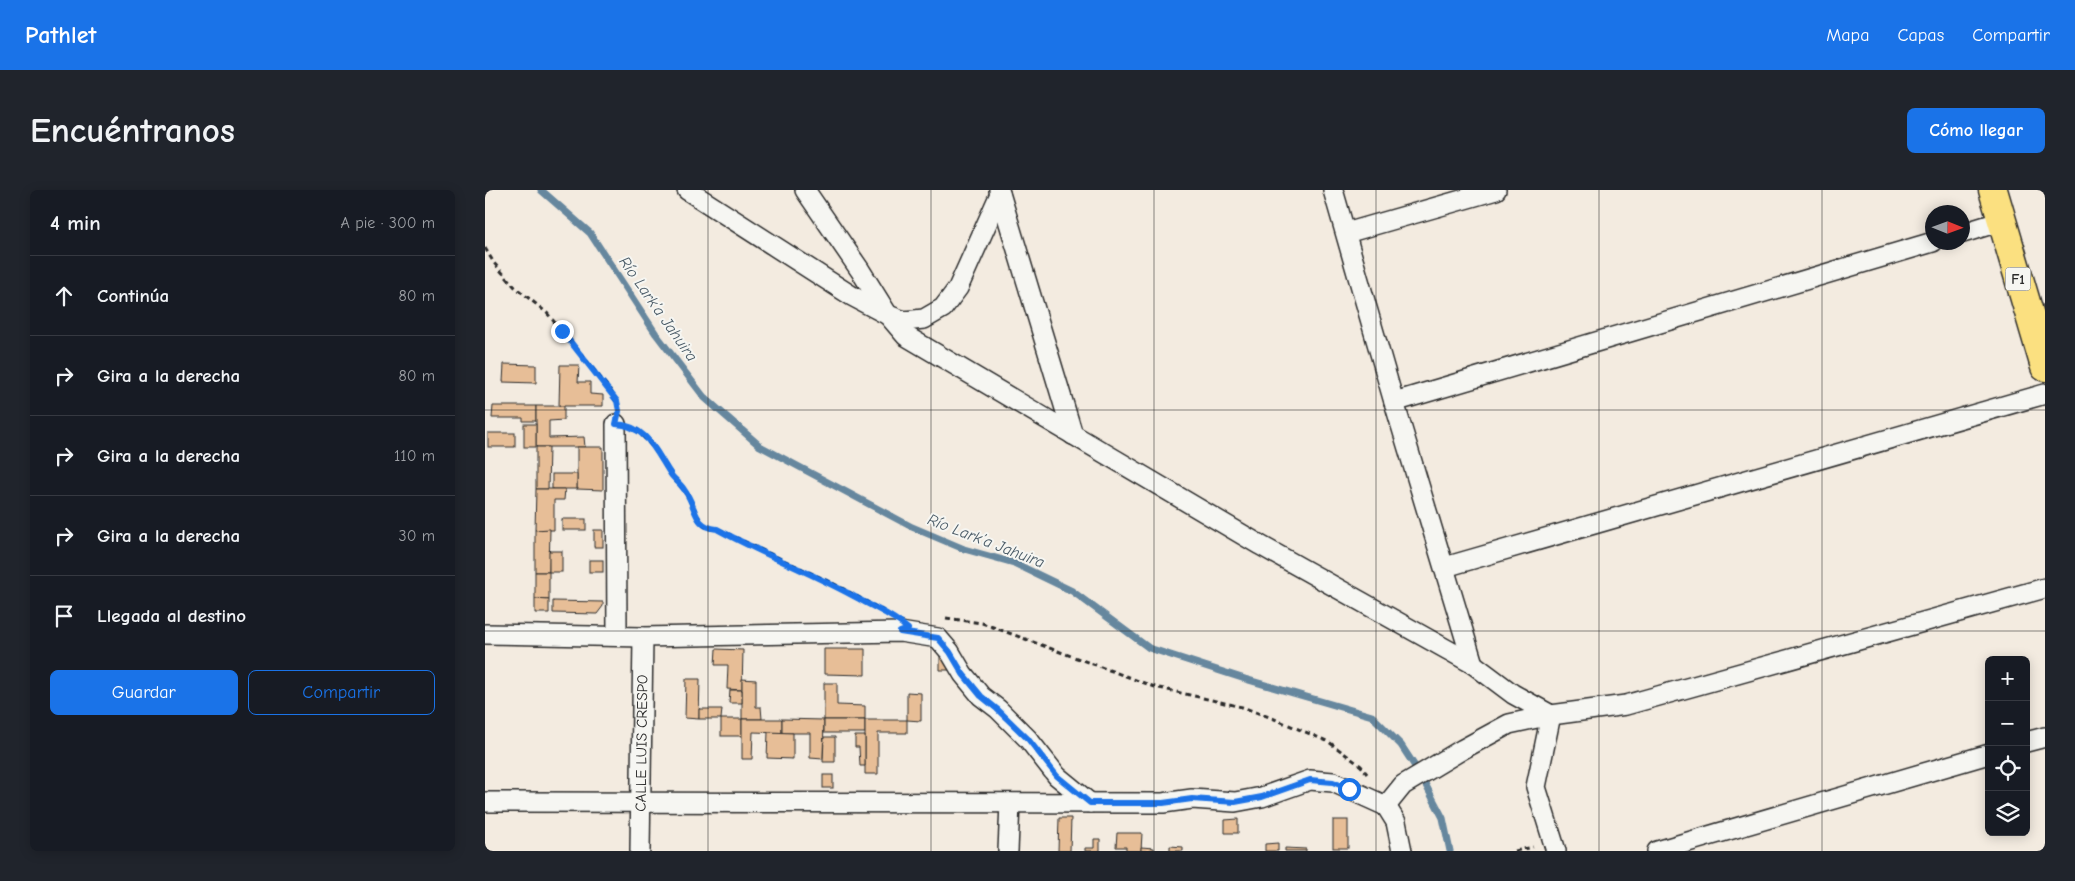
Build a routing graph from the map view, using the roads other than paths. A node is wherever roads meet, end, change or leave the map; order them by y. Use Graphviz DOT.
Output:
graph roads {
  1 [pos="687,190"];
  2 [pos="805,190"];
  3 [pos="1333,190"];
  4 [pos="1496,190"];
  5 [pos="1993,190"];
  6 [pos="999,192"];
  7 [pos="2002,221"];
  8 [pos="1970,231"];
  9 [pos="1346,233"];
  10 [pos="1925,244"];
  11 [pos="888,315"];
  12 [pos="2045,367"];
  13 [pos="2045,394"];
  14 [pos="1394,402"];
  15 [pos="616,424"];
  16 [pos="1073,435"];
  17 [pos="1445,567"];
  18 [pos="2045,588"];
  19 [pos="485,634"];
  20 [pos="617,636"];
  21 [pos="643,637"];
  22 [pos="1473,664"];
  23 [pos="1551,715"];
  24 [pos="2045,737"];
  25 [pos="2030,741"];
  26 [pos="1985,755"];
  27 [pos="485,802"];
  28 [pos="640,803"];
  29 [pos="1010,803"];
  30 [pos="1090,803"];
  31 [pos="1386,806"];
  32 [pos="640,851"];
  33 [pos="1008,851"];
  34 [pos="1401,851"];
  35 [pos="1555,851"];
  36 [pos="1657,851"];
  1 -- 11 [label="street"];
  2 -- 11 [label="street"];
  3 -- 9 [label="street"];
  4 -- 9 [label="street"];
  5 -- 7 [label="highway, F1"];
  6 -- 11 [label="street"];
  6 -- 16 [label="street"];
  7 -- 8 [label="street"];
  7 -- 12 [label="highway, F1"];
  9 -- 14 [label="street"];
  10 -- 14 [label="street"];
  11 -- 16 [label="street"];
  13 -- 17 [label="street"];
  14 -- 17 [label="street"];
  15 -- 20 [label="street"];
  16 -- 22 [label="street"];
  17 -- 22 [label="street"];
  18 -- 23 [label="street"];
  19 -- 20 [label="street"];
  20 -- 21 [label="street"];
  21 -- 28 [label="street, CALLE LUIS CRESPO"];
  21 -- 30 [label="street"];
  22 -- 23 [label="street"];
  23 -- 31 [label="street"];
  23 -- 35 [label="street"];
  24 -- 25 [label="street"];
  26 -- 36 [label="street"];
  27 -- 28 [label="street"];
  28 -- 29 [label="street"];
  28 -- 32 [label="street, CALLE LUIS CRESPO"];
  29 -- 30 [label="street"];
  29 -- 33 [label="street"];
  30 -- 31 [label="street"];
  31 -- 34 [label="street"];
}
